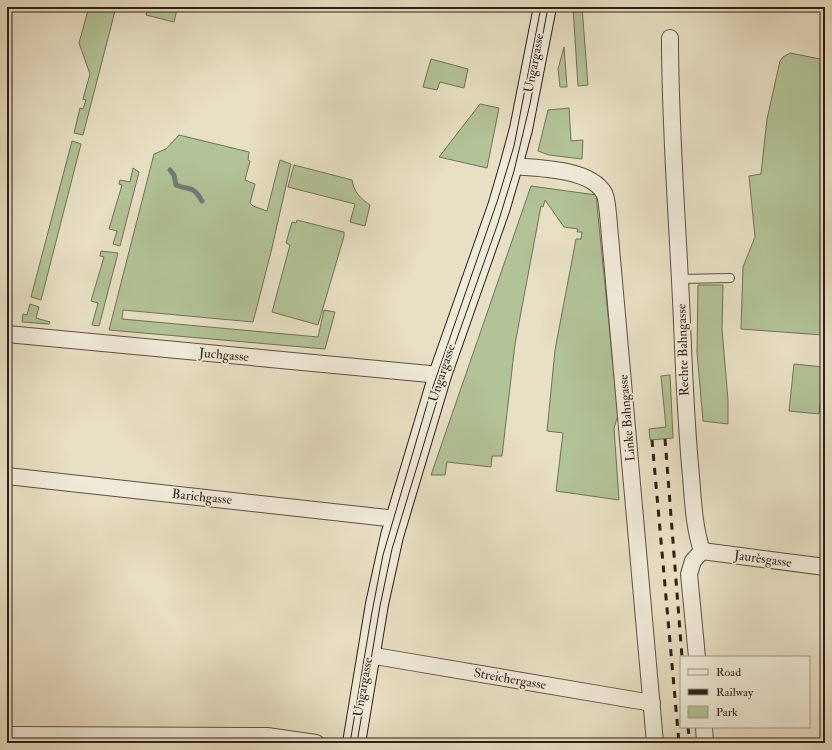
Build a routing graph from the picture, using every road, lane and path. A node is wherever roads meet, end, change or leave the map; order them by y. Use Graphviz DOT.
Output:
graph roads {
  1 [pos="545,7"];
  2 [pos="670,38"];
  3 [pos="511,166"];
  4 [pos="730,278"];
  5 [pos="680,279"];
  6 [pos="7,334"];
  7 [pos="440,375"];
  8 [pos="7,476"];
  9 [pos="397,519"];
  10 [pos="702,551"];
  11 [pos="825,567"];
  12 [pos="368,655"];
  13 [pos="697,656"];
  14 [pos="652,703"];
  15 [pos="704,728"];
  16 [pos="16,738"];
  17 [pos="193,739"];
  18 [pos="316,743"];
  19 [pos="354,743"];
  20 [pos="655,743"];
  21 [pos="705,743"];
  1 -- 3 [label="main road, Ungargasse"];
  2 -- 5 [label="street, Rechte Bahngasse"];
  3 -- 7 [label="main road, Ungargasse"];
  3 -- 14 [label="street, Linke Bahngasse"];
  4 -- 5 [label="lane"];
  5 -- 10 [label="street, Rechte Bahngasse"];
  6 -- 7 [label="street, Juchgasse"];
  7 -- 9 [label="main road, Ungargasse"];
  8 -- 9 [label="street, Barichgasse"];
  9 -- 12 [label="main road, Ungargasse"];
  10 -- 11 [label="street, Jaurèsgasse"];
  10 -- 13 [label="street"];
  12 -- 14 [label="street, Streichergasse"];
  12 -- 19 [label="main road, Ungargasse"];
  14 -- 20 [label="street, Linke Bahngasse"];
  15 -- 21 [label="street"];
  16 -- 17 [label="street"];
  17 -- 18 [label="street"];
}
